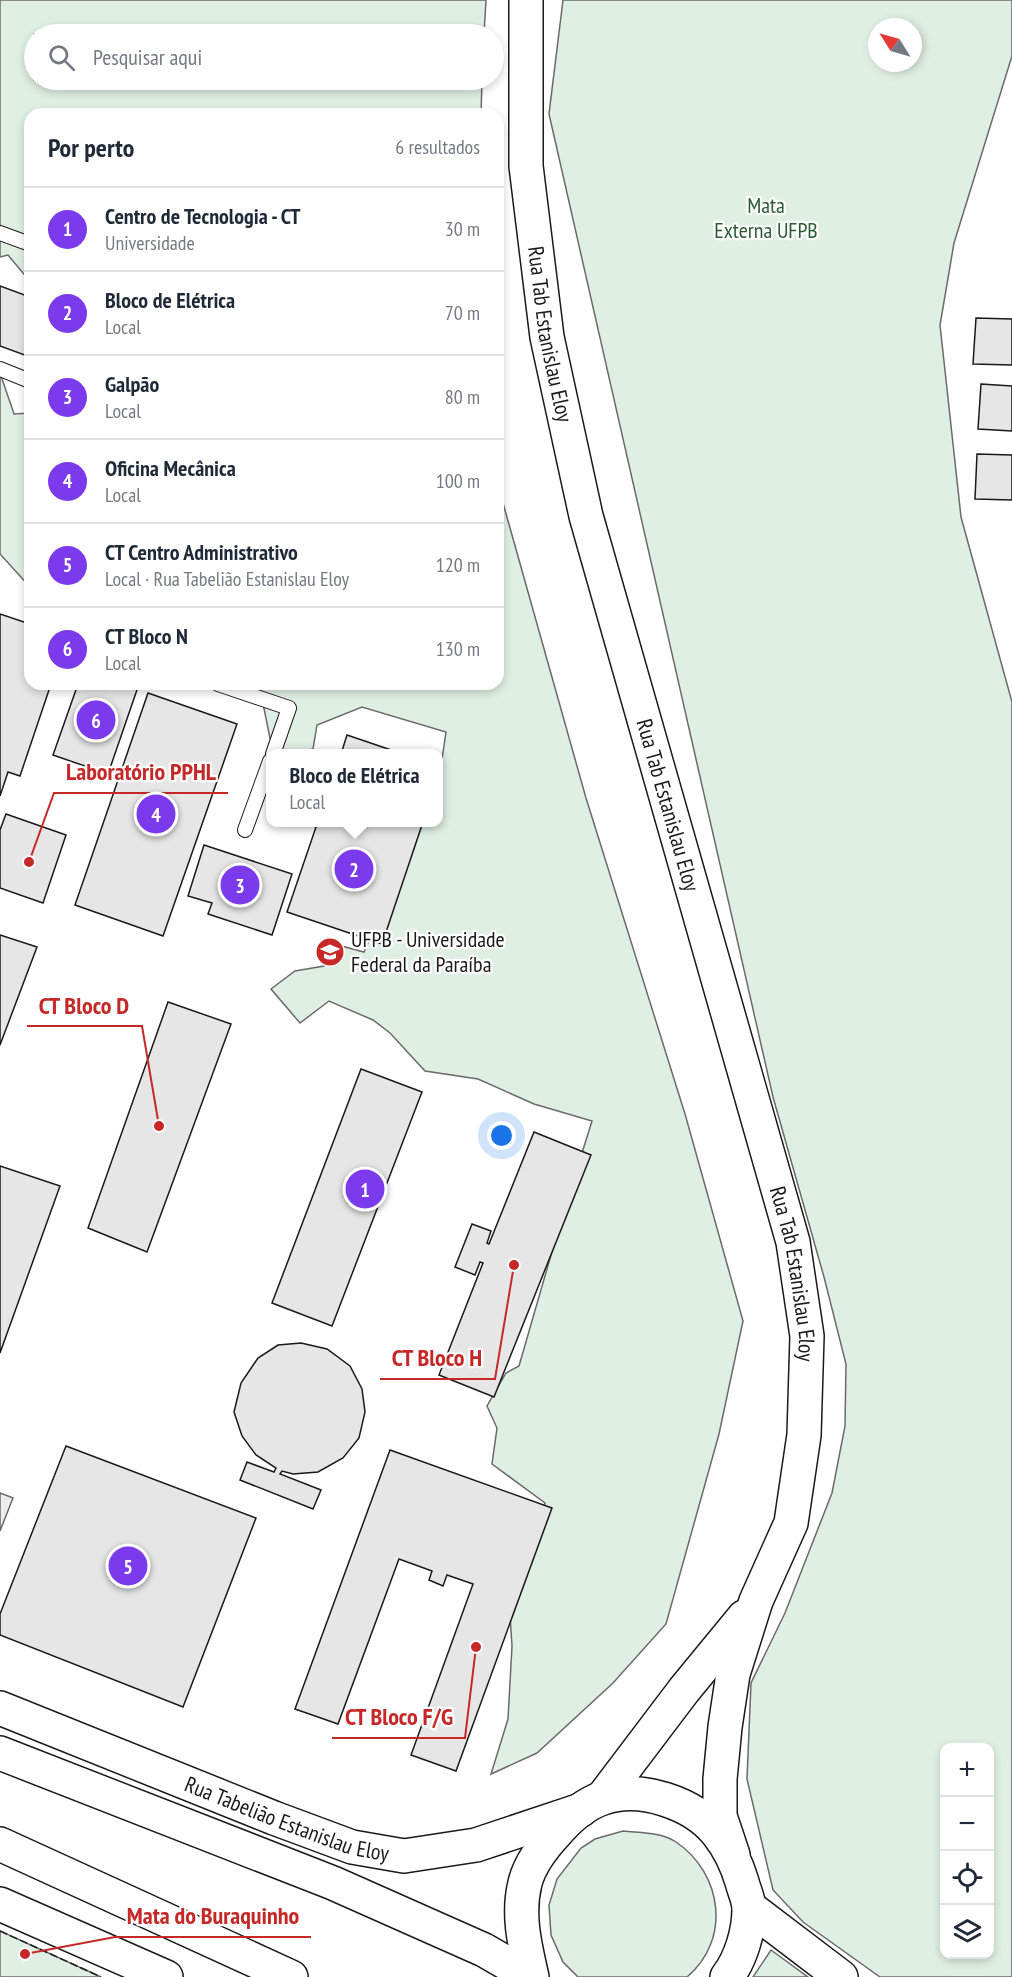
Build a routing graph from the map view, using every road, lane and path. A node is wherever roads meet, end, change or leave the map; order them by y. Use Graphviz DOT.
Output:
graph roads {
  1 [pos="526,0"];
  2 [pos="0,233"];
  3 [pos="24,242"];
  4 [pos="0,369"];
  5 [pos="24,379"];
  6 [pos="236,690"];
  7 [pos="274,749"];
  8 [pos="266,771"];
  9 [pos="245,830"];
  10 [pos="756,1601"];
  11 [pos="0,1708"];
  12 [pos="0,1753"];
  13 [pos="592,1804"];
  14 [pos="0,1844"];
  15 [pos="736,1862"];
  16 [pos="0,1904"];
  17 [pos="749,1906"];
  18 [pos="166,1977"];
  19 [pos="291,1977"];
  20 [pos="532,1977"];
  21 [pos="727,1977"];
  22 [pos="841,1977"];
  1 -- 10 [label="main road, Rua Tab Estanislau Eloy"];
  2 -- 3 [label="lane"];
  4 -- 5 [label="lane"];
  6 -- 7 [label="lane"];
  8 -- 9 [label="lane"];
  10 -- 13 [label="main road, Rua Tab Estanislau Eloy"];
  10 -- 15 [label="main road, Rua Tab Estanislau Eloy"];
  11 -- 13 [label="main road, Rua Tabelião Estanislau Eloy"];
  12 -- 20 [label="main road, Rua Tabelião Estanislau Eloy"];
  13 -- 15 [label="main road, Rua Tabelião Estanislau Eloy"];
  13 -- 20 [label="main road, Rua Tab Estanislau Eloy"];
  14 -- 19 [label="main road"];
  15 -- 17 [label="main road"];
  16 -- 18 [label="main road"];
  17 -- 21 [label="main road"];
  17 -- 22 [label="main road"];
}
